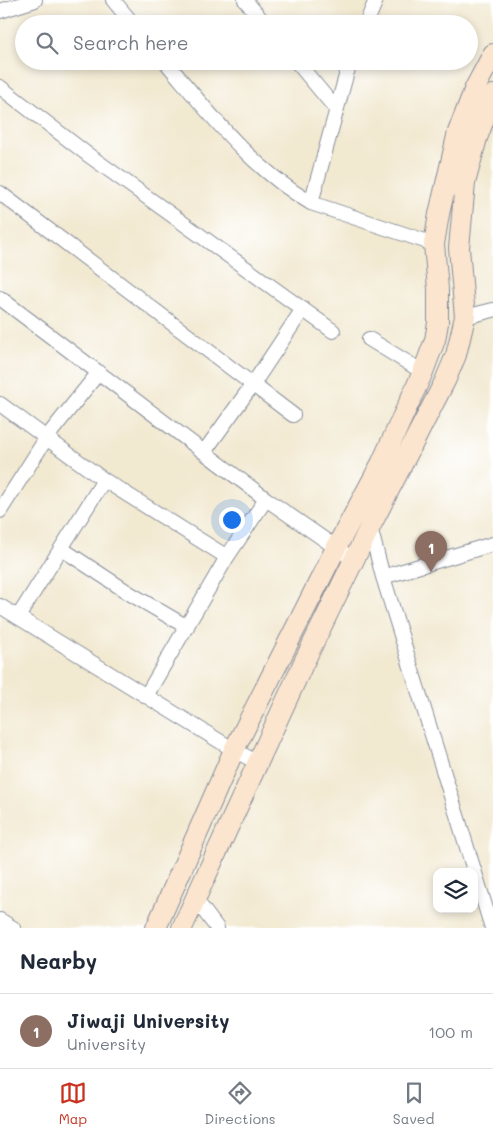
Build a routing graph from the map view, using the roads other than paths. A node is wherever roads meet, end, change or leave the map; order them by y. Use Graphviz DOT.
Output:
graph roads {
  1 [pos="113,0"];
  2 [pos="246,0"];
  3 [pos="375,0"];
  4 [pos="28,1"];
  5 [pos="0,11"];
  6 [pos="126,15"];
  7 [pos="258,15"];
  8 [pos="369,15"];
  9 [pos="493,54"];
  10 [pos="173,70"];
  11 [pos="304,70"];
  12 [pos="348,70"];
  13 [pos="0,86"];
  14 [pos="493,95"];
  15 [pos="336,109"];
  16 [pos="0,193"];
  17 [pos="311,203"];
  18 [pos="434,244"];
  19 [pos="461,271"];
  20 [pos="436,273"];
  21 [pos="0,298"];
  22 [pos="303,309"];
  23 [pos="493,310"];
  24 [pos="465,317"];
  25 [pos="333,331"];
  26 [pos="370,339"];
  27 [pos="99,372"];
  28 [pos="423,372"];
  29 [pos="253,384"];
  30 [pos="0,404"];
  31 [pos="293,415"];
  32 [pos="47,437"];
  33 [pos="204,452"];
  34 [pos="104,480"];
  35 [pos="266,499"];
  36 [pos="1,509"];
  37 [pos="370,527"];
  38 [pos="493,544"];
  39 [pos="336,548"];
  40 [pos="62,549"];
  41 [pos="227,557"];
  42 [pos="354,560"];
  43 [pos="383,576"];
  44 [pos="0,606"];
  45 [pos="18,617"];
  46 [pos="187,627"];
  47 [pos="146,696"];
  48 [pos="234,750"];
  49 [pos="258,763"];
  50 [pos="196,900"];
  51 [pos="0,920"];
  52 [pos="14,928"];
  53 [pos="156,928"];
  54 [pos="182,928"];
  55 [pos="217,928"];
  56 [pos="492,928"];
  1 -- 6 [label="street"];
  2 -- 7 [label="street"];
  3 -- 8 [label="street"];
  4 -- 5 [label="street"];
  9 -- 18 [label="main road"];
  10 -- 17 [label="street"];
  11 -- 15 [label="street"];
  12 -- 15 [label="street"];
  13 -- 22 [label="street"];
  14 -- 19 [label="main road"];
  15 -- 17 [label="street"];
  16 -- 29 [label="street"];
  17 -- 18 [label="street"];
  18 -- 20 [label="main road"];
  19 -- 20 [label="main road"];
  19 -- 24 [label="main road"];
  20 -- 28 [label="main road"];
  21 -- 27 [label="street"];
  22 -- 25 [label="street"];
  22 -- 29 [label="street"];
  23 -- 24 [label="street"];
  24 -- 37 [label="main road"];
  26 -- 28 [label="street"];
  27 -- 32 [label="street"];
  27 -- 33 [label="street"];
  28 -- 39 [label="main road"];
  29 -- 31 [label="street"];
  29 -- 33 [label="street"];
  30 -- 32 [label="street"];
  32 -- 34 [label="street"];
  32 -- 36 [label="street"];
  33 -- 35 [label="street"];
  34 -- 40 [label="street"];
  34 -- 41 [label="street"];
  35 -- 39 [label="street"];
  35 -- 41 [label="street"];
  37 -- 42 [label="main road"];
  37 -- 43 [label="street"];
  38 -- 43 [label="street"];
  39 -- 42 [label="street"];
  39 -- 48 [label="main road"];
  40 -- 45 [label="street"];
  40 -- 46 [label="street"];
  41 -- 46 [label="street"];
  42 -- 49 [label="main road"];
  43 -- 56 [label="street"];
  44 -- 45 [label="street"];
  45 -- 47 [label="street"];
  46 -- 47 [label="street"];
  47 -- 48 [label="street"];
  48 -- 49 [label="street"];
  48 -- 53 [label="main road"];
  49 -- 50 [label="main road"];
  50 -- 54 [label="main road"];
  50 -- 55 [label="street"];
  51 -- 52 [label="street"];
}
